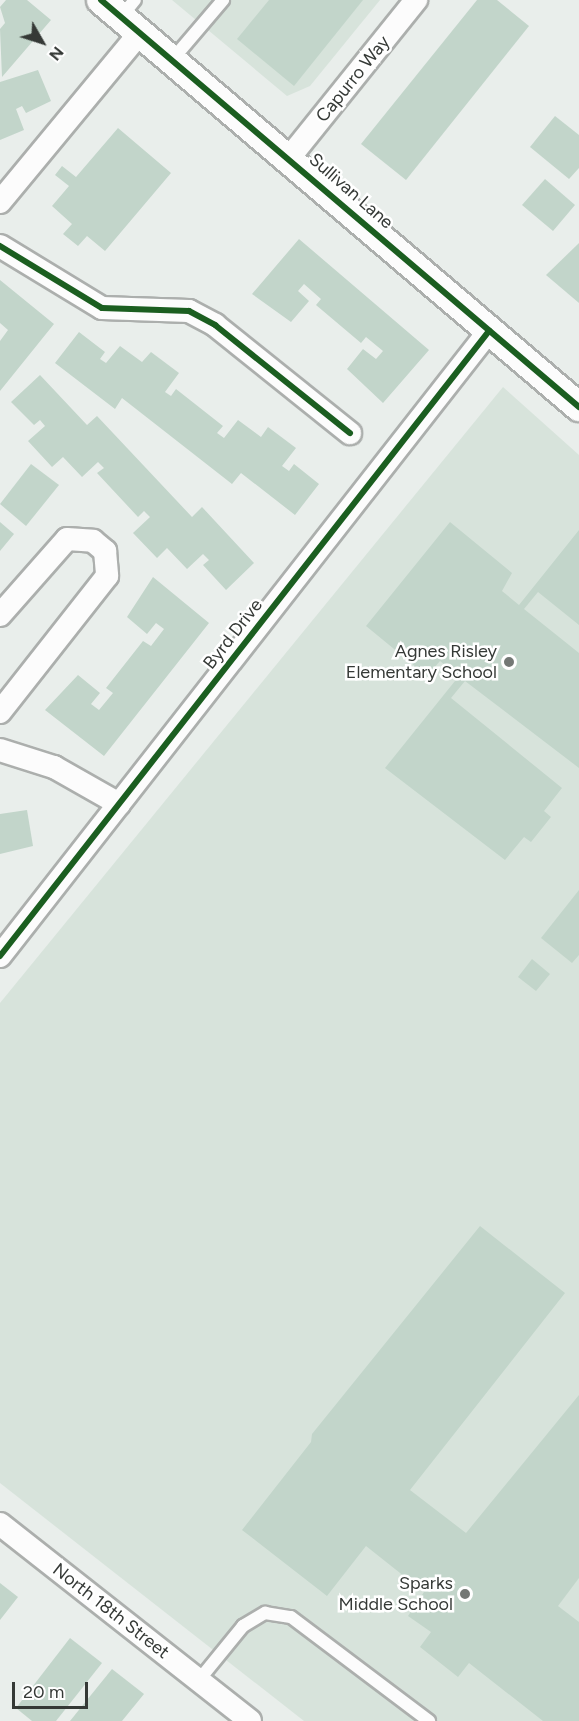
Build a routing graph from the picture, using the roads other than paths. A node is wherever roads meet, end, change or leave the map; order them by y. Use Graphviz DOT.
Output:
graph roads {
  1 [pos="223,0"];
  2 [pos="416,0"];
  3 [pos="124,13"];
  4 [pos="172,60"];
  5 [pos="289,158"];
  6 [pos="0,202"];
  7 [pos="0,246"];
  8 [pos="489,331"];
  9 [pos="579,407"];
  10 [pos="350,433"];
  11 [pos="0,615"];
  12 [pos="0,712"];
  13 [pos="0,750"];
  14 [pos="119,804"];
  15 [pos="0,956"];
  16 [pos="0,1524"];
  17 [pos="199,1680"];
  18 [pos="250,1721"];
  19 [pos="429,1721"];
  1 -- 4 [label="lane"];
  2 -- 5 [label="street, Capurro Way"];
  3 -- 4 [label="street, Sullivan Lane"];
  3 -- 6 [label="street"];
  4 -- 5 [label="street, Sullivan Lane"];
  5 -- 8 [label="street, Sullivan Lane"];
  7 -- 10 [label="street"];
  8 -- 9 [label="street, Sullivan Lane"];
  8 -- 14 [label="street, Byrd Drive"];
  11 -- 12 [label="street"];
  13 -- 14 [label="street"];
  14 -- 15 [label="street, Byrd Drive"];
  16 -- 17 [label="street, North 18th Street"];
  17 -- 18 [label="street, North 18th Street"];
  17 -- 19 [label="lane"];
}
